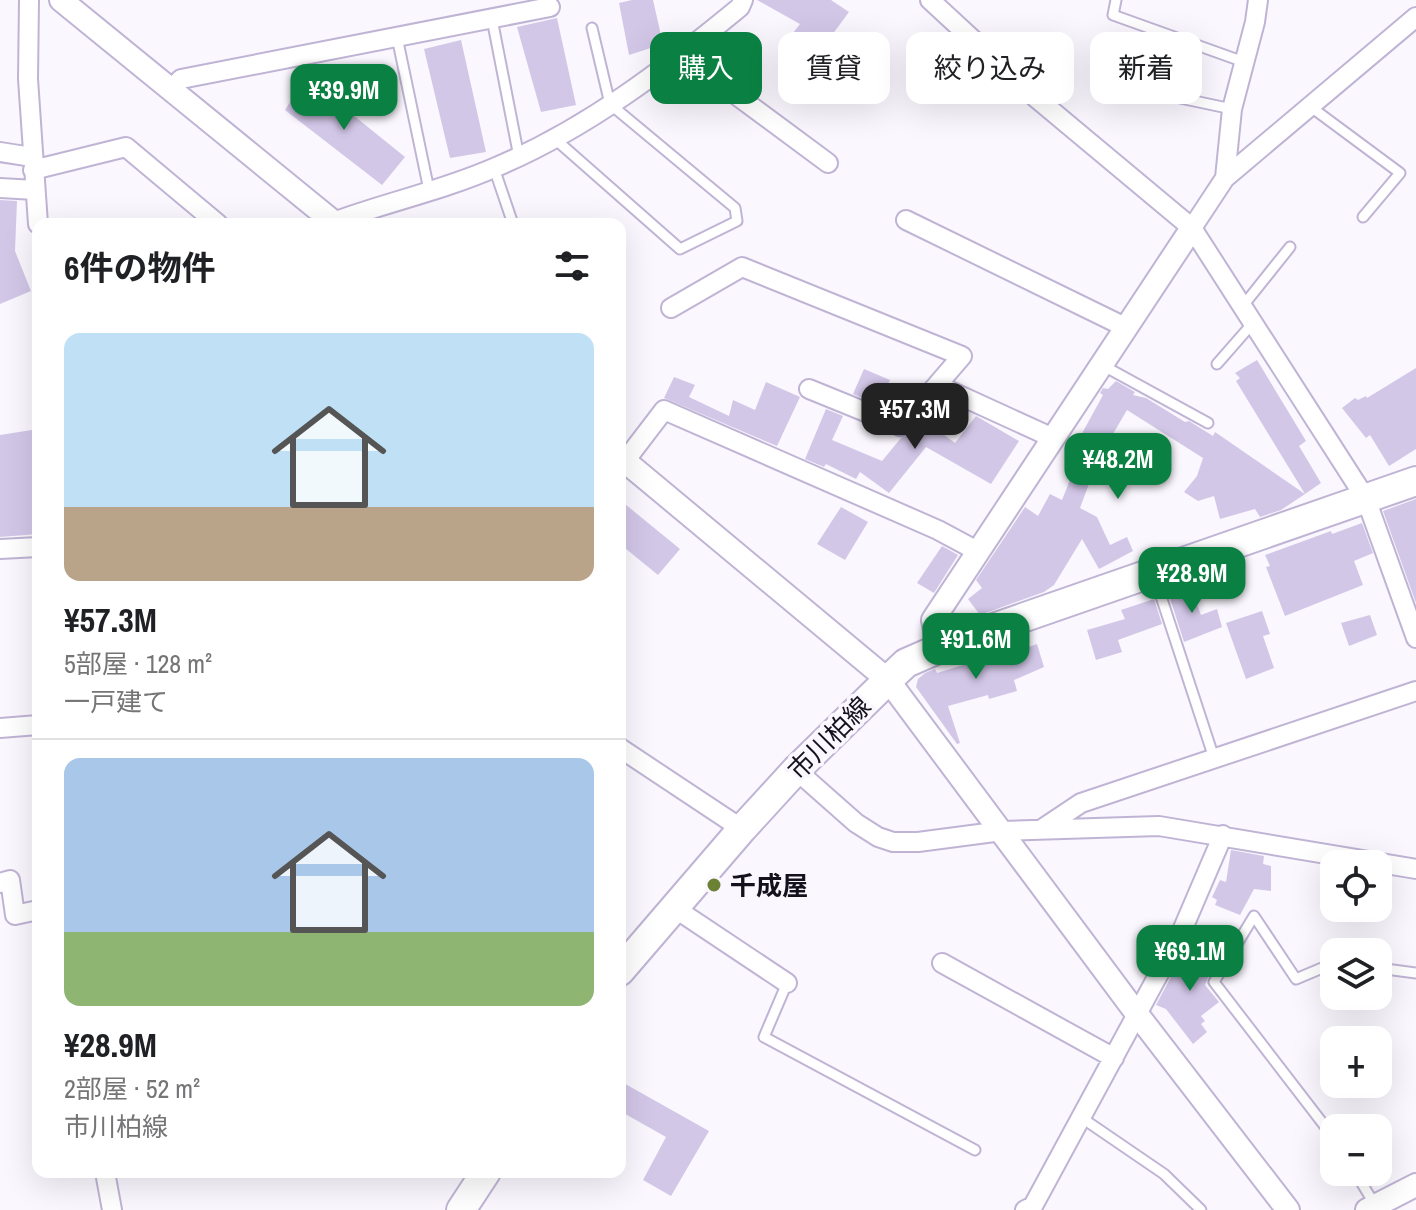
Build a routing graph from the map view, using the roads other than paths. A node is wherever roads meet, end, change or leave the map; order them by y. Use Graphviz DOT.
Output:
graph roads {
  1 [pos="29,0"];
  2 [pos="61,0"];
  3 [pos="743,0"];
  4 [pos="930,0"];
  5 [pos="1116,0"];
  6 [pos="1258,0"];
  7 [pos="550,7"];
  8 [pos="1416,17"];
  9 [pos="491,18"];
  10 [pos="592,28"];
  11 [pos="710,32"];
  12 [pos="397,37"];
  13 [pos="1244,62"];
  14 [pos="650,77"];
  15 [pos="171,90"];
  16 [pos="1202,103"];
  17 [pos="610,104"];
  18 [pos="748,104"];
  19 [pos="1311,107"];
  20 [pos="1232,109"];
  21 [pos="555,139"];
  22 [pos="0,152"];
  23 [pos="519,157"];
  24 [pos="828,163"];
  25 [pos="32,164"];
  26 [pos="494,168"];
  27 [pos="1225,178"];
  28 [pos="0,188"];
  29 [pos="35,190"];
  30 [pos="429,190"];
  31 [pos="1363,217"];
  32 [pos="37,218"];
  33 [pos="211,218"];
  34 [pos="326,218"];
  35 [pos="347,218"];
  36 [pos="511,218"];
  37 [pos="906,220"];
  38 [pos="1192,228"];
  39 [pos="1290,247"];
  40 [pos="671,308"];
  41 [pos="1242,308"];
  42 [pos="1252,324"];
  43 [pos="1127,328"];
  44 [pos="1217,364"];
  45 [pos="1102,365"];
  46 [pos="937,385"];
  47 [pos="809,389"];
  48 [pos="1208,423"];
  49 [pos="1053,438"];
  50 [pos="626,454"];
  51 [pos="626,462"];
  52 [pos="1416,481"];
  53 [pos="1366,499"];
  54 [pos="32,547"];
  55 [pos="0,549"];
  56 [pos="979,552"];
  57 [pos="1153,574"];
  58 [pos="1416,638"];
  59 [pos="939,648"];
  60 [pos="888,680"];
  61 [pos="1416,691"];
  62 [pos="32,725"];
  63 [pos="0,728"];
  64 [pos="626,752"];
  65 [pos="1214,758"];
  66 [pos="796,770"];
  67 [pos="742,829"];
  68 [pos="1042,829"];
  69 [pos="1002,831"];
  70 [pos="1223,835"];
  71 [pos="1416,869"];
  72 [pos="0,883"];
  73 [pos="673,907"];
  74 [pos="32,911"];
  75 [pos="1181,933"];
  76 [pos="1230,955"];
  77 [pos="942,963"];
  78 [pos="626,964"];
  79 [pos="1320,969"];
  80 [pos="1392,970"];
  81 [pos="1416,973"];
  82 [pos="787,983"];
  83 [pos="1137,1014"];
  84 [pos="1114,1058"];
  85 [pos="1082,1118"];
  86 [pos="1320,1120"];
  87 [pos="975,1150"];
  88 [pos="106,1178"];
  89 [pos="482,1178"];
  90 [pos="1416,1185"];
  91 [pos="1361,1186"];
  92 [pos="1371,1208"];
  93 [pos="1031,1209"];
  94 [pos="112,1210"];
  95 [pos="461,1210"];
  96 [pos="1201,1210"];
  97 [pos="1288,1210"];
  1 -- 25 [label="street"];
  2 -- 15 [label="street"];
  3 -- 11 [label="street"];
  4 -- 38 [label="street"];
  5 -- 13 [label="lane"];
  6 -- 13 [label="street"];
  7 -- 9 [label="street"];
  8 -- 19 [label="street"];
  9 -- 12 [label="street"];
  9 -- 23 [label="lane"];
  10 -- 17 [label="lane"];
  12 -- 15 [label="street"];
  12 -- 30 [label="lane"];
  13 -- 20 [label="street"];
  14 -- 17 [label="street"];
  15 -- 34 [label="street"];
  16 -- 20 [label="lane"];
  17 -- 21 [label="street"];
  17 -- 21 [label="lane"];
  18 -- 24 [label="street"];
  19 -- 27 [label="street"];
  19 -- 31 [label="lane"];
  20 -- 27 [label="street"];
  21 -- 23 [label="street"];
  22 -- 25 [label="street"];
  23 -- 26 [label="street"];
  25 -- 29 [label="street"];
  25 -- 33 [label="street"];
  26 -- 30 [label="street"];
  26 -- 36 [label="lane"];
  27 -- 38 [label="street"];
  28 -- 29 [label="street"];
  29 -- 32 [label="street"];
  30 -- 35 [label="street"];
  37 -- 43 [label="street"];
  38 -- 41 [label="street"];
  38 -- 43 [label="street"];
  39 -- 41 [label="lane"];
  40 -- 46 [label="street"];
  41 -- 42 [label="street"];
  42 -- 44 [label="lane"];
  42 -- 53 [label="street"];
  43 -- 45 [label="street"];
  45 -- 48 [label="lane"];
  45 -- 49 [label="street"];
  46 -- 47 [label="street"];
  46 -- 49 [label="street"];
  49 -- 56 [label="street"];
  50 -- 56 [label="street"];
  51 -- 60 [label="street"];
  52 -- 53 [label="main road, 市川柏線"];
  53 -- 57 [label="main road, 市川柏線"];
  53 -- 58 [label="street"];
  54 -- 55 [label="street"];
  56 -- 59 [label="street"];
  57 -- 59 [label="main road, 市川柏線"];
  57 -- 65 [label="lane"];
  59 -- 60 [label="main road, 市川柏線"];
  60 -- 66 [label="main road, 市川柏線"];
  60 -- 69 [label="street"];
  61 -- 65 [label="street"];
  62 -- 63 [label="street"];
  64 -- 67 [label="street"];
  65 -- 68 [label="street"];
  66 -- 67 [label="main road, 市川柏線"];
  66 -- 69 [label="street"];
  67 -- 73 [label="main road, 市川柏線"];
  68 -- 69 [label="street"];
  68 -- 70 [label="street"];
  69 -- 83 [label="street"];
  70 -- 71 [label="street"];
  70 -- 75 [label="street"];
  72 -- 74 [label="street"];
  73 -- 78 [label="main road, 市川柏線"];
  73 -- 82 [label="street"];
  75 -- 76 [label="lane"];
  75 -- 83 [label="street"];
  76 -- 79 [label="lane"];
  76 -- 86 [label="lane"];
  77 -- 84 [label="street"];
  80 -- 81 [label="lane"];
  82 -- 87 [label="lane"];
  83 -- 84 [label="street"];
  83 -- 97 [label="street"];
  84 -- 85 [label="street"];
  85 -- 93 [label="street"];
  85 -- 96 [label="lane"];
  88 -- 94 [label="street"];
  89 -- 95 [label="main road"];
  90 -- 92 [label="street"];
  91 -- 92 [label="lane"];
}
